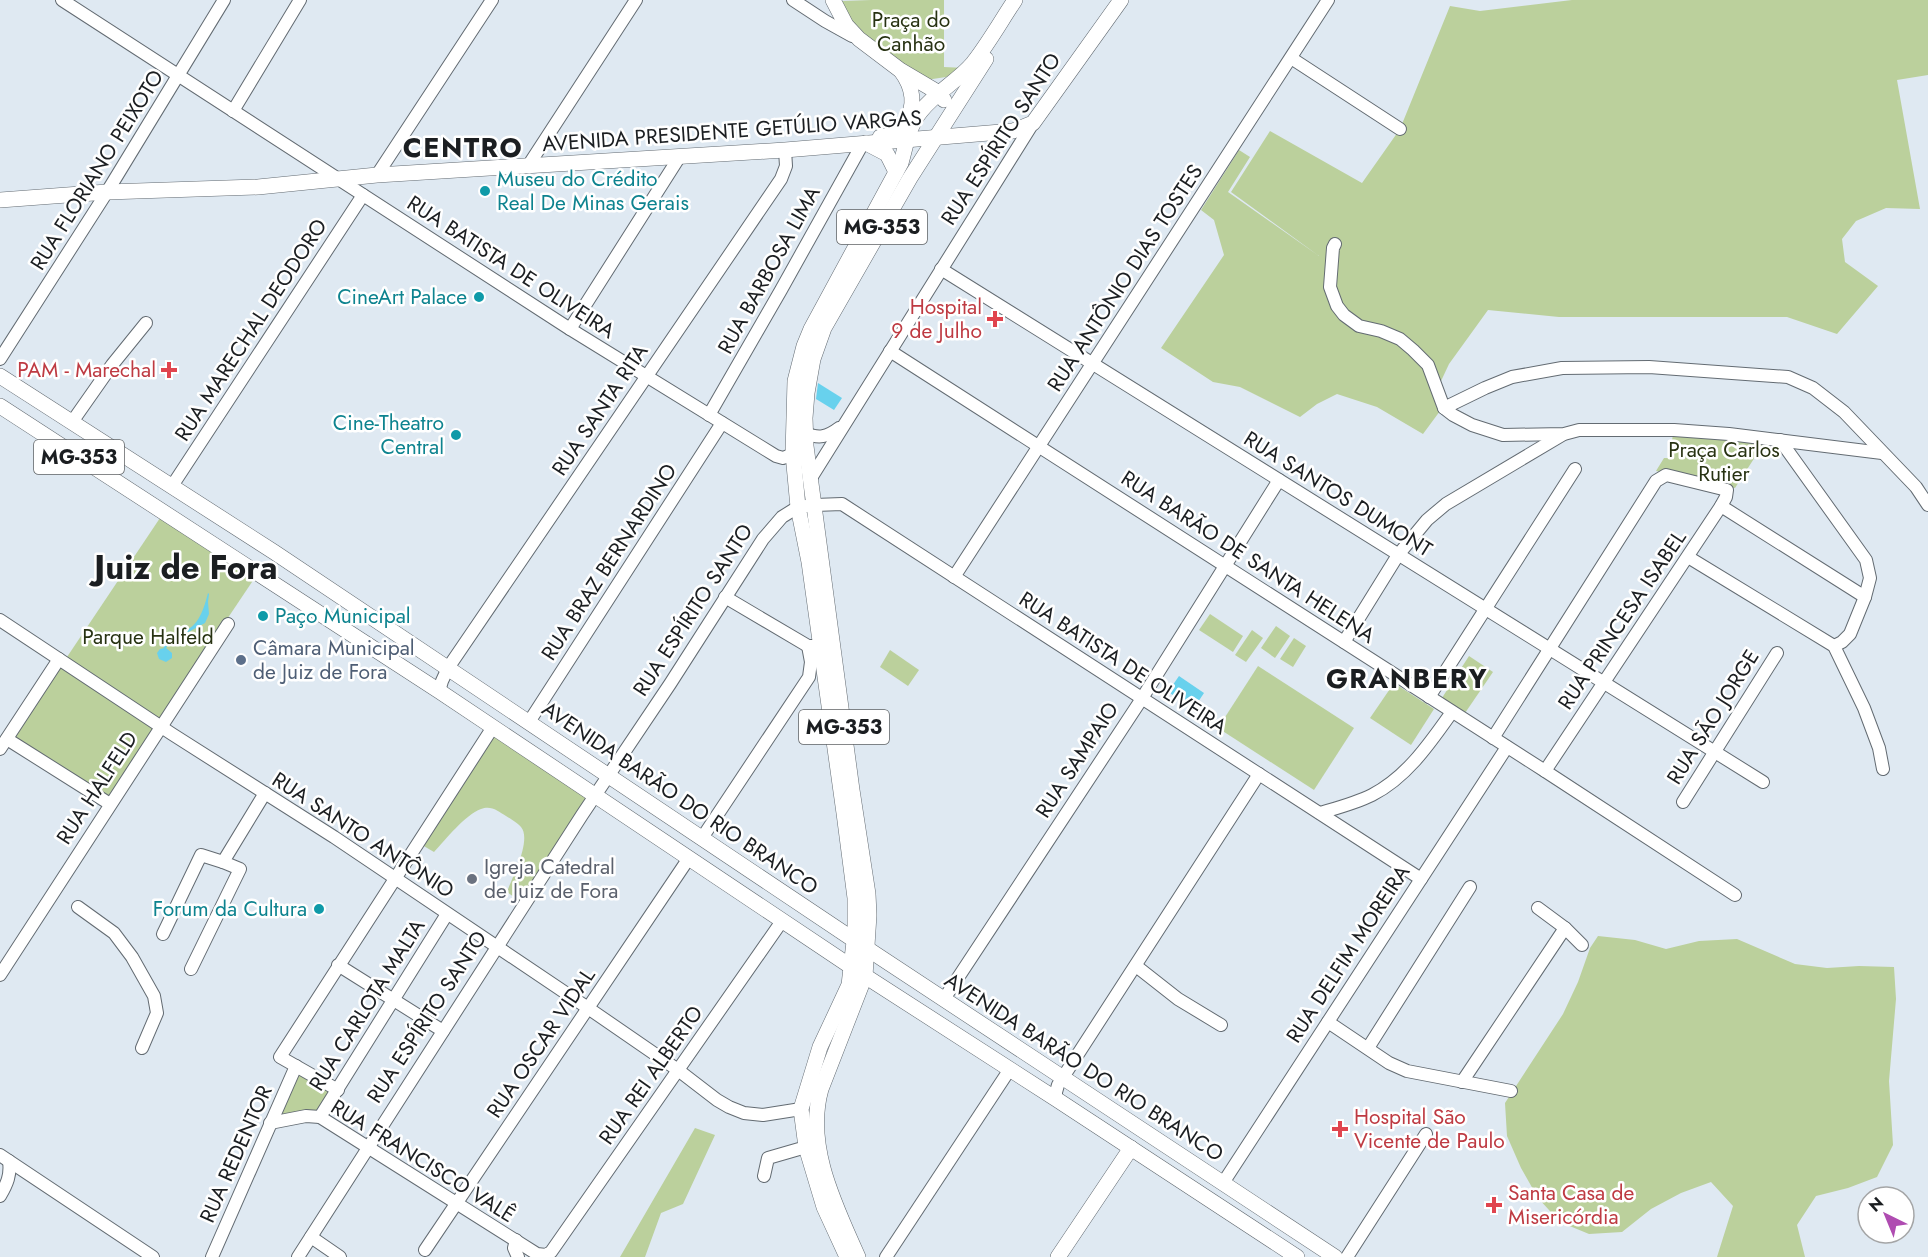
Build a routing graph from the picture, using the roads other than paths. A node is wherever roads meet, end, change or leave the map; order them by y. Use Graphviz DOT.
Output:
graph roads {
  1 [pos="62,0"];
  2 [pos="224,0"];
  3 [pos="300,0"];
  4 [pos="492,0"];
  5 [pos="636,0"];
  6 [pos="793,0"];
  7 [pos="833,0"];
  8 [pos="1015,0"];
  9 [pos="1027,0"];
  10 [pos="1121,0"];
  11 [pos="1328,0"];
  12 [pos="859,39"];
  13 [pos="1291,58"];
  14 [pos="900,70"];
  15 [pos="179,75"];
  16 [pos="939,93"];
  17 [pos="233,111"];
  18 [pos="950,116"];
  19 [pos="1033,123"];
  20 [pos="1400,129"];
  21 [pos="937,138"];
  22 [pos="907,141"];
  23 [pos="864,143"];
  24 [pos="785,150"];
  25 [pos="680,156"];
  26 [pos="528,166"];
  27 [pos="896,172"];
  28 [pos="377,175"];
  29 [pos="339,179"];
  30 [pos="106,192"];
  31 [pos="363,195"];
  32 [pos="0,200"];
  33 [pos="1335,244"];
  34 [pos="941,269"];
  35 [pos="146,323"];
  36 [pos="570,329"];
  37 [pos="890,351"];
  38 [pos="0,358"];
  39 [pos="1092,364"];
  40 [pos="0,376"];
  41 [pos="646,376"];
  42 [pos="0,406"];
  43 [pos="1444,408"];
  44 [pos="709,415"];
  45 [pos="72,422"];
  46 [pos="722,423"];
  47 [pos="842,426"];
  48 [pos="805,433"];
  49 [pos="1564,434"];
  50 [pos="1780,440"];
  51 [pos="1038,446"];
  52 [pos="1882,453"];
  53 [pos="793,454"];
  54 [pos="1575,469"];
  55 [pos="811,478"];
  56 [pos="1279,480"];
  57 [pos="172,486"];
  58 [pos="815,505"];
  59 [pos="1928,505"];
  60 [pos="1721,506"];
  61 [pos="798,507"];
  62 [pos="1398,555"];
  63 [pos="1688,557"];
  64 [pos="1226,567"];
  65 [pos="954,577"];
  66 [pos="725,597"];
  67 [pos="1865,597"];
  68 [pos="1486,610"];
  69 [pos="0,620"];
  70 [pos="228,624"];
  71 [pos="1344,642"];
  72 [pos="814,644"];
  73 [pos="1834,646"];
  74 [pos="1550,650"];
  75 [pos="1777,653"];
  76 [pos="58,659"];
  77 [pos="448,668"];
  78 [pos="809,677"];
  79 [pos="826,678"];
  80 [pos="1604,683"];
  81 [pos="439,691"];
  82 [pos="1429,697"];
  83 [pos="1142,698"];
  84 [pos="1452,712"];
  85 [pos="529,722"];
  86 [pos="160,726"];
  87 [pos="493,727"];
  88 [pos="1493,738"];
  89 [pos="3,744"];
  90 [pos="1507,747"];
  91 [pos="1714,752"];
  92 [pos="1883,769"];
  93 [pos="1545,771"];
  94 [pos="1259,774"];
  95 [pos="609,776"];
  96 [pos="1763,782"];
  97 [pos="265,793"];
  98 [pos="596,795"];
  99 [pos="1683,802"];
  100 [pos="110,804"];
  101 [pos="1320,813"];
  102 [pos="702,838"];
  103 [pos="689,858"];
  104 [pos="223,862"];
  105 [pos="395,878"];
  106 [pos="1421,879"];
  107 [pos="1470,887"];
  108 [pos="1735,895"];
  109 [pos="78,907"];
  110 [pos="1538,908"];
  111 [pos="447,914"];
  112 [pos="782,921"];
  113 [pos="1565,928"];
  114 [pos="163,934"];
  115 [pos="847,936"];
  116 [pos="1582,945"];
  117 [pos="497,947"];
  118 [pos="867,949"];
  119 [pos="338,965"];
  120 [pos="1136,966"];
  121 [pos="852,967"];
  122 [pos="191,969"];
  123 [pos="0,975"];
  124 [pos="865,976"];
  125 [pos="944,999"];
  126 [pos="395,1000"];
  127 [pos="588,1008"];
  128 [pos="1328,1022"];
  129 [pos="1221,1025"];
  130 [pos="443,1031"];
  131 [pos="142,1048"];
  132 [pos="1368,1048"];
  133 [pos="296,1066"];
  134 [pos="1010,1069"];
  135 [pos="678,1070"];
  136 [pos="1063,1078"];
  137 [pos="1462,1082"];
  138 [pos="338,1090"];
  139 [pos="1511,1091"];
  140 [pos="1056,1099"];
  141 [pos="801,1109"];
  142 [pos="320,1117"];
  143 [pos="270,1123"];
  144 [pos="1426,1134"];
  145 [pos="369,1147"];
  146 [pos="806,1147"];
  147 [pos="1131,1148"];
  148 [pos="5,1158"];
  149 [pos="764,1176"];
  150 [pos="826,1177"];
  151 [pos="1223,1183"];
  152 [pos="0,1196"];
  153 [pos="457,1203"];
  154 [pos="311,1237"];
  155 [pos="516,1240"];
  156 [pos="425,1250"];
  157 [pos="551,1252"];
  158 [pos="1316,1252"];
  159 [pos="153,1257"];
  160 [pos="212,1257"];
  161 [pos="298,1257"];
  162 [pos="340,1257"];
  163 [pos="518,1257"];
  164 [pos="847,1257"];
  165 [pos="858,1257"];
  166 [pos="886,1257"];
  167 [pos="1058,1257"];
  168 [pos="1297,1257"];
  169 [pos="1335,1257"];
  170 [pos="1347,1257"];
  1 -- 15 [label="street"];
  2 -- 15 [label="street, RUA FLORIANO PEIXOTO"];
  3 -- 17 [label="street"];
  4 -- 28 [label="street"];
  5 -- 26 [label="street"];
  6 -- 12 [label="street"];
  7 -- 12 [label="main road"];
  8 -- 16 [label="main road"];
  9 -- 18 [label="main road, MG-353"];
  10 -- 19 [label="main road, RUA ESPÍRITO SANTO"];
  11 -- 13 [label="street, RUA ANTÔNIO DIAS TOSTES"];
  12 -- 14 [label="main road"];
  13 -- 20 [label="street"];
  13 -- 39 [label="street, RUA ANTÔNIO DIAS TOSTES"];
  14 -- 16 [label="main road"];
  14 -- 23 [label="main road"];
  15 -- 17 [label="street"];
  15 -- 30 [label="street, RUA FLORIANO PEIXOTO"];
  16 -- 18 [label="main road"];
  16 -- 22 [label="main road"];
  17 -- 29 [label="street"];
  18 -- 21 [label="main road, MG-353"];
  19 -- 21 [label="main road, AVENIDA PRESIDENTE GETÚLIO VARGAS"];
  19 -- 34 [label="street, RUA ESPÍRITO SANTO"];
  21 -- 22 [label="main road, AVENIDA PRESIDENTE GETÚLIO VARGAS"];
  21 -- 48 [label="main road, MG-353"];
  22 -- 23 [label="main road, AVENIDA PRESIDENTE GETÚLIO VARGAS"];
  22 -- 27 [label="main road"];
  23 -- 24 [label="main road, AVENIDA PRESIDENTE GETÚLIO VARGAS"];
  23 -- 27 [label="main road"];
  23 -- 44 [label="street, RUA BARBOSA LIMA"];
  24 -- 25 [label="main road, AVENIDA PRESIDENTE GETÚLIO VARGAS"];
  24 -- 41 [label="street, RUA SANTA RITA"];
  25 -- 26 [label="main road, AVENIDA PRESIDENTE GETÚLIO VARGAS"];
  25 -- 36 [label="street"];
  26 -- 28 [label="main road, AVENIDA PRESIDENTE GETÚLIO VARGAS"];
  27 -- 53 [label="main road"];
  28 -- 29 [label="main road, AVENIDA PRESIDENTE GETÚLIO VARGAS"];
  29 -- 30 [label="main road, AVENIDA PRESIDENTE GETÚLIO VARGAS"];
  29 -- 31 [label="street, RUA BATISTA DE OLIVEIRA"];
  30 -- 32 [label="main road, AVENIDA PRESIDENTE GETÚLIO VARGAS"];
  30 -- 38 [label="street, RUA FLORIANO PEIXOTO"];
  31 -- 36 [label="street, RUA BATISTA DE OLIVEIRA"];
  31 -- 57 [label="street, RUA MARECHAL DEODORO"];
  33 -- 43 [label="street"];
  34 -- 37 [label="street, RUA ESPÍRITO SANTO"];
  34 -- 39 [label="street, RUA SANTOS DUMONT"];
  35 -- 45 [label="street"];
  36 -- 41 [label="street, RUA BATISTA DE OLIVEIRA"];
  37 -- 47 [label="street, RUA ESPÍRITO SANTO"];
  37 -- 51 [label="street, RUA BARÃO DE SANTA HELENA"];
  39 -- 51 [label="street, RUA ANTÔNIO DIAS TOSTES"];
  39 -- 56 [label="street, RUA SANTOS DUMONT"];
  40 -- 45 [label="main road, AVENIDA BARÃO DO RIO BRANCO"];
  41 -- 44 [label="street, RUA BATISTA DE OLIVEIRA"];
  41 -- 77 [label="street, RUA SANTA RITA"];
  42 -- 81 [label="main road, AVENIDA BARÃO DO RIO BRANCO / MG-353"];
  43 -- 49 [label="street"];
  43 -- 52 [label="street"];
  44 -- 46 [label="street, RUA BATISTA DE OLIVEIRA"];
  45 -- 57 [label="main road, AVENIDA BARÃO DO RIO BRANCO"];
  46 -- 53 [label="street, RUA BATISTA DE OLIVEIRA"];
  46 -- 85 [label="street, RUA BRAZ BERNARDINO"];
  47 -- 48 [label="street"];
  47 -- 55 [label="street, RUA ESPÍRITO SANTO"];
  48 -- 55 [label="main road, MG-353"];
  49 -- 50 [label="street"];
  49 -- 62 [label="street"];
  50 -- 52 [label="street"];
  50 -- 67 [label="street"];
  51 -- 64 [label="street, RUA BARÃO DE SANTA HELENA"];
  51 -- 65 [label="street, RUA ANTÔNIO DIAS TOSTES"];
  52 -- 59 [label="street"];
  53 -- 61 [label="main road"];
  54 -- 68 [label="street"];
  55 -- 58 [label="main road, MG-353"];
  56 -- 62 [label="street, RUA SANTOS DUMONT"];
  56 -- 64 [label="street, RUA SAMPAIO"];
  57 -- 77 [label="main road, AVENIDA BARÃO DO RIO BRANCO"];
  58 -- 61 [label="street, RUA BATISTA DE OLIVEIRA"];
  58 -- 65 [label="street, RUA BATISTA DE OLIVEIRA"];
  58 -- 118 [label="main road, MG-353"];
  60 -- 63 [label="street, RUA PRINCESA ISABEL"];
  60 -- 67 [label="street"];
  60 -- 74 [label="street, RUA PRINCESA ISABEL"];
  61 -- 66 [label="street, RUA ESPÍRITO SANTO"];
  61 -- 72 [label="main road"];
  62 -- 68 [label="street, RUA SANTOS DUMONT"];
  62 -- 71 [label="street"];
  63 -- 73 [label="street"];
  63 -- 80 [label="street, RUA PRINCESA ISABEL"];
  64 -- 71 [label="street, RUA BARÃO DE SANTA HELENA"];
  64 -- 83 [label="street, RUA SAMPAIO"];
  65 -- 83 [label="street, RUA BATISTA DE OLIVEIRA"];
  66 -- 72 [label="street"];
  66 -- 95 [label="street, RUA ESPÍRITO SANTO"];
  67 -- 73 [label="street"];
  68 -- 74 [label="street, RUA SANTOS DUMONT"];
  68 -- 82 [label="street"];
  69 -- 76 [label="street, RUA SANTO ANTÔNIO"];
  70 -- 86 [label="street, RUA HALFELD"];
  71 -- 82 [label="street, RUA BARÃO DE SANTA HELENA"];
  72 -- 78 [label="street"];
  72 -- 79 [label="main road"];
  73 -- 92 [label="street"];
  74 -- 80 [label="street, RUA SANTOS DUMONT"];
  74 -- 88 [label="street"];
  75 -- 91 [label="street, RUA SÃO JORGE"];
  76 -- 86 [label="street, RUA SANTO ANTÔNIO"];
  76 -- 89 [label="street"];
  77 -- 81 [label="street, RUA SANTA RITA"];
  77 -- 85 [label="main road, AVENIDA BARÃO DO RIO BRANCO"];
  78 -- 79 [label="street"];
  78 -- 102 [label="street"];
  79 -- 115 [label="main road"];
  80 -- 91 [label="street, RUA SANTOS DUMONT"];
  80 -- 93 [label="street, RUA PRINCESA ISABEL"];
  81 -- 87 [label="main road, AVENIDA BARÃO DO RIO BRANCO / MG-353"];
  82 -- 84 [label="street, RUA BARÃO DE SANTA HELENA"];
  83 -- 94 [label="street, RUA BATISTA DE OLIVEIRA"];
  83 -- 125 [label="street, RUA SAMPAIO"];
  84 -- 88 [label="street, RUA BARÃO DE SANTA HELENA"];
  84 -- 101 [label="street"];
  85 -- 95 [label="main road, AVENIDA BARÃO DO RIO BRANCO"];
  86 -- 97 [label="street, RUA SANTO ANTÔNIO"];
  86 -- 100 [label="street, RUA HALFELD"];
  87 -- 98 [label="main road, AVENIDA BARÃO DO RIO BRANCO / MG-353"];
  87 -- 105 [label="street"];
  88 -- 90 [label="street, RUA BARÃO DE SANTA HELENA"];
  89 -- 100 [label="street"];
  90 -- 93 [label="street, RUA BARÃO DE SANTA HELENA"];
  90 -- 106 [label="street, RUA DELFIM MOREIRA"];
  91 -- 96 [label="street, RUA SANTOS DUMONT"];
  91 -- 99 [label="street, RUA SÃO JORGE"];
  93 -- 108 [label="street, RUA BARÃO DE SANTA HELENA"];
  94 -- 101 [label="street, RUA BATISTA DE OLIVEIRA"];
  94 -- 120 [label="street"];
  95 -- 98 [label="street, RUA ESPÍRITO SANTO"];
  95 -- 102 [label="main road, AVENIDA BARÃO DO RIO BRANCO"];
  97 -- 104 [label="street"];
  97 -- 105 [label="street, RUA SANTO ANTÔNIO"];
  98 -- 103 [label="main road, AVENIDA BARÃO DO RIO BRANCO / MG-353"];
  98 -- 117 [label="street, RUA ESPÍRITO SANTO"];
  100 -- 123 [label="street, RUA HALFELD"];
  101 -- 106 [label="street, RUA BATISTA DE OLIVEIRA"];
  102 -- 115 [label="main road, AVENIDA BARÃO DO RIO BRANCO"];
  103 -- 112 [label="main road, AVENIDA BARÃO DO RIO BRANCO / MG-353"];
  103 -- 127 [label="street, RUA OSCAR VIDAL"];
  104 -- 114 [label="street"];
  104 -- 122 [label="street"];
  105 -- 111 [label="street, RUA SANTO ANTÔNIO"];
  105 -- 119 [label="street"];
  106 -- 128 [label="street, RUA DELFIM MOREIRA"];
  107 -- 132 [label="street"];
  109 -- 131 [label="street"];
  110 -- 113 [label="street"];
  111 -- 117 [label="street, RUA SANTO ANTÔNIO"];
  111 -- 126 [label="street, RUA CARLOTA MALTA"];
  112 -- 121 [label="main road, AVENIDA BARÃO DO RIO BRANCO / MG-353"];
  112 -- 135 [label="street, RUA REI ALBERTO"];
  113 -- 116 [label="street"];
  113 -- 137 [label="street"];
  115 -- 118 [label="main road, AVENIDA BARÃO DO RIO BRANCO"];
  115 -- 121 [label="main road"];
  117 -- 127 [label="street, RUA SANTO ANTÔNIO"];
  117 -- 130 [label="street, RUA ESPÍRITO SANTO"];
  118 -- 124 [label="main road, MG-353"];
  118 -- 125 [label="main road, AVENIDA BARÃO DO RIO BRANCO"];
  119 -- 126 [label="street"];
  119 -- 133 [label="street"];
  120 -- 129 [label="street"];
  120 -- 136 [label="street"];
  121 -- 124 [label="main road, AVENIDA BARÃO DO RIO BRANCO"];
  121 -- 141 [label="main road"];
  124 -- 134 [label="main road, AVENIDA BARÃO DO RIO BRANCO"];
  124 -- 150 [label="main road, MG-353"];
  125 -- 136 [label="main road, AVENIDA BARÃO DO RIO BRANCO"];
  126 -- 130 [label="street"];
  126 -- 138 [label="street, RUA CARLOTA MALTA"];
  127 -- 135 [label="street, RUA SANTO ANTÔNIO"];
  127 -- 153 [label="street, RUA OSCAR VIDAL"];
  128 -- 132 [label="street"];
  128 -- 151 [label="street, RUA DELFIM MOREIRA"];
  130 -- 145 [label="street, RUA ESPÍRITO SANTO"];
  132 -- 137 [label="street"];
  133 -- 138 [label="street"];
  133 -- 143 [label="street, RUA REDENTOR"];
  134 -- 140 [label="main road, AVENIDA BARÃO DO RIO BRANCO"];
  134 -- 166 [label="street"];
  135 -- 141 [label="street, RUA SANTO ANTÔNIO"];
  135 -- 157 [label="street, RUA REI ALBERTO"];
  136 -- 140 [label="street"];
  136 -- 151 [label="main road, AVENIDA BARÃO DO RIO BRANCO"];
  137 -- 139 [label="street"];
  138 -- 142 [label="street, RUA CARLOTA MALTA"];
  140 -- 147 [label="main road, AVENIDA BARÃO DO RIO BRANCO"];
  141 -- 146 [label="main road"];
  141 -- 150 [label="main road"];
  142 -- 143 [label="street, RUA FRANCISCO VALÊ"];
  142 -- 145 [label="street, RUA FRANCISCO VALÊ"];
  143 -- 160 [label="street, RUA REDENTOR"];
  144 -- 170 [label="street"];
  145 -- 153 [label="street, RUA FRANCISCO VALÊ"];
  145 -- 154 [label="street, RUA ESPÍRITO SANTO"];
  146 -- 149 [label="street"];
  146 -- 164 [label="main road"];
  147 -- 167 [label="main road"];
  147 -- 168 [label="main road, AVENIDA BARÃO DO RIO BRANCO"];
  148 -- 152 [label="street"];
  148 -- 159 [label="street"];
  150 -- 165 [label="main road, MG-353"];
  151 -- 158 [label="main road, AVENIDA BARÃO DO RIO BRANCO"];
  153 -- 155 [label="street, RUA FRANCISCO VALÊ"];
  153 -- 156 [label="street, RUA OSCAR VIDAL"];
  154 -- 161 [label="street, RUA ESPÍRITO SANTO"];
  154 -- 162 [label="street"];
  155 -- 157 [label="street, RUA FRANCISCO VALÊ"];
  155 -- 163 [label="street"];
  158 -- 169 [label="main road, AVENIDA BARÃO DO RIO BRANCO"];
}
